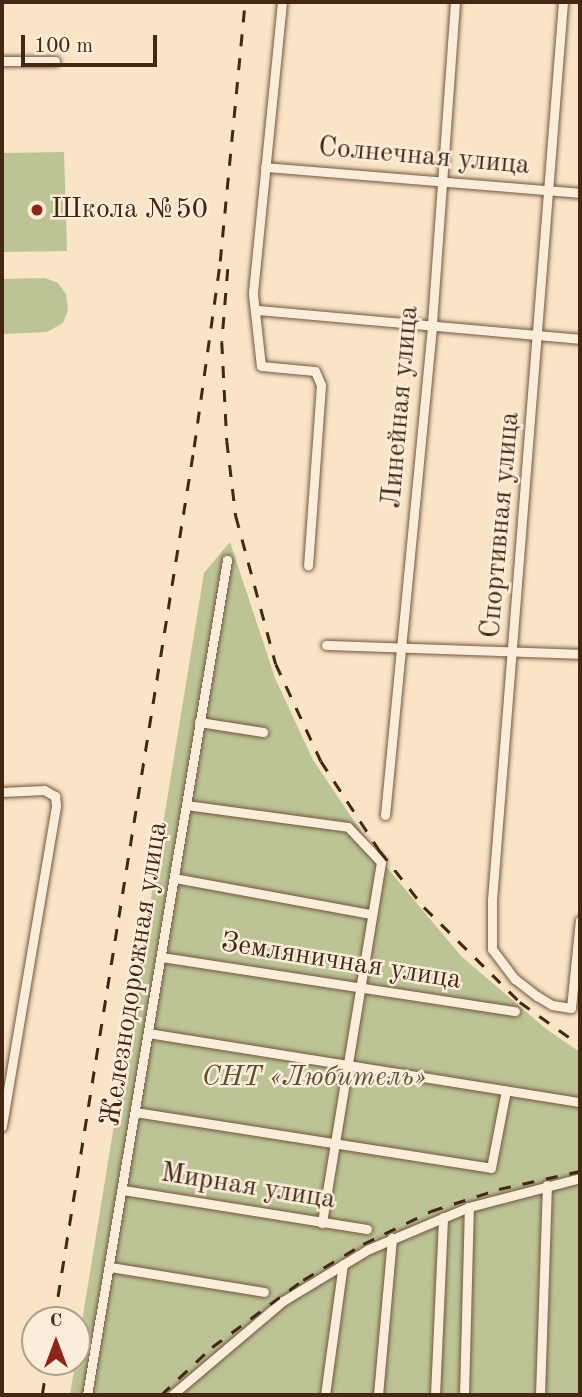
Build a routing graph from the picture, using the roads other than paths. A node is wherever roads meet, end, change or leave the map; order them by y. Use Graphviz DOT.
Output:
graph roads {
  1 [pos="282,2"];
  2 [pos="456,2"];
  3 [pos="563,2"];
  4 [pos="2,61"];
  5 [pos="55,61"];
  6 [pos="265,167"];
  7 [pos="443,180"];
  8 [pos="551,190"];
  9 [pos="580,193"];
  10 [pos="257,310"];
  11 [pos="432,323"];
  12 [pos="540,335"];
  13 [pos="580,339"];
  14 [pos="227,560"];
  15 [pos="308,565"];
  16 [pos="326,645"];
  17 [pos="403,645"];
  18 [pos="513,650"];
  19 [pos="580,654"];
  20 [pos="199,722"];
  21 [pos="263,732"];
  22 [pos="2,792"];
  23 [pos="186,805"];
  24 [pos="385,815"];
  25 [pos="174,878"];
  26 [pos="371,914"];
  27 [pos="580,920"];
  28 [pos="161,957"];
  29 [pos="359,989"];
  30 [pos="515,1012"];
  31 [pos="148,1034"];
  32 [pos="349,1065"];
  33 [pos="506,1090"];
  34 [pos="580,1102"];
  35 [pos="135,1112"];
  36 [pos="2,1126"];
  37 [pos="335,1145"];
  38 [pos="580,1178"];
  39 [pos="547,1185"];
  40 [pos="122,1190"];
  41 [pos="469,1207"];
  42 [pos="443,1217"];
  43 [pos="322,1223"];
  44 [pos="366,1229"];
  45 [pos="392,1238"];
  46 [pos="343,1264"];
  47 [pos="110,1267"];
  48 [pos="264,1292"];
  49 [pos="86,1395"];
  50 [pos="172,1395"];
  51 [pos="325,1395"];
  52 [pos="378,1395"];
  53 [pos="435,1395"];
  54 [pos="464,1395"];
  55 [pos="540,1395"];
  1 -- 6 [label="street"];
  2 -- 7 [label="street, Линейная улица"];
  3 -- 8 [label="street, Спортивная улица"];
  4 -- 5 [label="street"];
  6 -- 7 [label="street, Солнечная улица"];
  6 -- 10 [label="street"];
  7 -- 8 [label="street, Солнечная улица"];
  7 -- 11 [label="street, Линейная улица"];
  8 -- 9 [label="street, Солнечная улица"];
  8 -- 12 [label="street, Спортивная улица"];
  10 -- 11 [label="street"];
  10 -- 15 [label="street"];
  11 -- 12 [label="street"];
  11 -- 17 [label="street, Линейная улица"];
  12 -- 13 [label="street"];
  12 -- 18 [label="street, Спортивная улица"];
  14 -- 20 [label="street, Железнодорожная улица"];
  16 -- 17 [label="street"];
  17 -- 18 [label="street"];
  17 -- 24 [label="street, Линейная улица"];
  18 -- 19 [label="street"];
  18 -- 27 [label="street, Спортивная улица"];
  20 -- 21 [label="street"];
  20 -- 23 [label="street, Железнодорожная улица"];
  22 -- 36 [label="street"];
  23 -- 25 [label="street, Железнодорожная улица"];
  23 -- 26 [label="street"];
  25 -- 26 [label="street"];
  25 -- 28 [label="street, Железнодорожная улица"];
  26 -- 29 [label="street"];
  28 -- 29 [label="street, Земляничная улица"];
  28 -- 31 [label="street, Железнодорожная улица"];
  29 -- 30 [label="street, Земляничная улица"];
  29 -- 32 [label="street"];
  31 -- 32 [label="street"];
  31 -- 35 [label="street, Железнодорожная улица"];
  32 -- 33 [label="street"];
  32 -- 37 [label="street"];
  33 -- 34 [label="street"];
  33 -- 37 [label="street"];
  35 -- 37 [label="street"];
  35 -- 40 [label="street, Железнодорожная улица"];
  37 -- 43 [label="street"];
  38 -- 39 [label="street"];
  39 -- 41 [label="street"];
  39 -- 55 [label="street"];
  40 -- 43 [label="street, Мирная улица"];
  40 -- 47 [label="street, Железнодорожная улица"];
  41 -- 42 [label="street"];
  41 -- 54 [label="street"];
  42 -- 45 [label="street"];
  42 -- 53 [label="street"];
  43 -- 44 [label="street, Мирная улица"];
  45 -- 46 [label="street"];
  45 -- 52 [label="street"];
  46 -- 50 [label="street"];
  46 -- 51 [label="street"];
  47 -- 48 [label="street"];
  47 -- 49 [label="street, Железнодорожная улица"];
}
